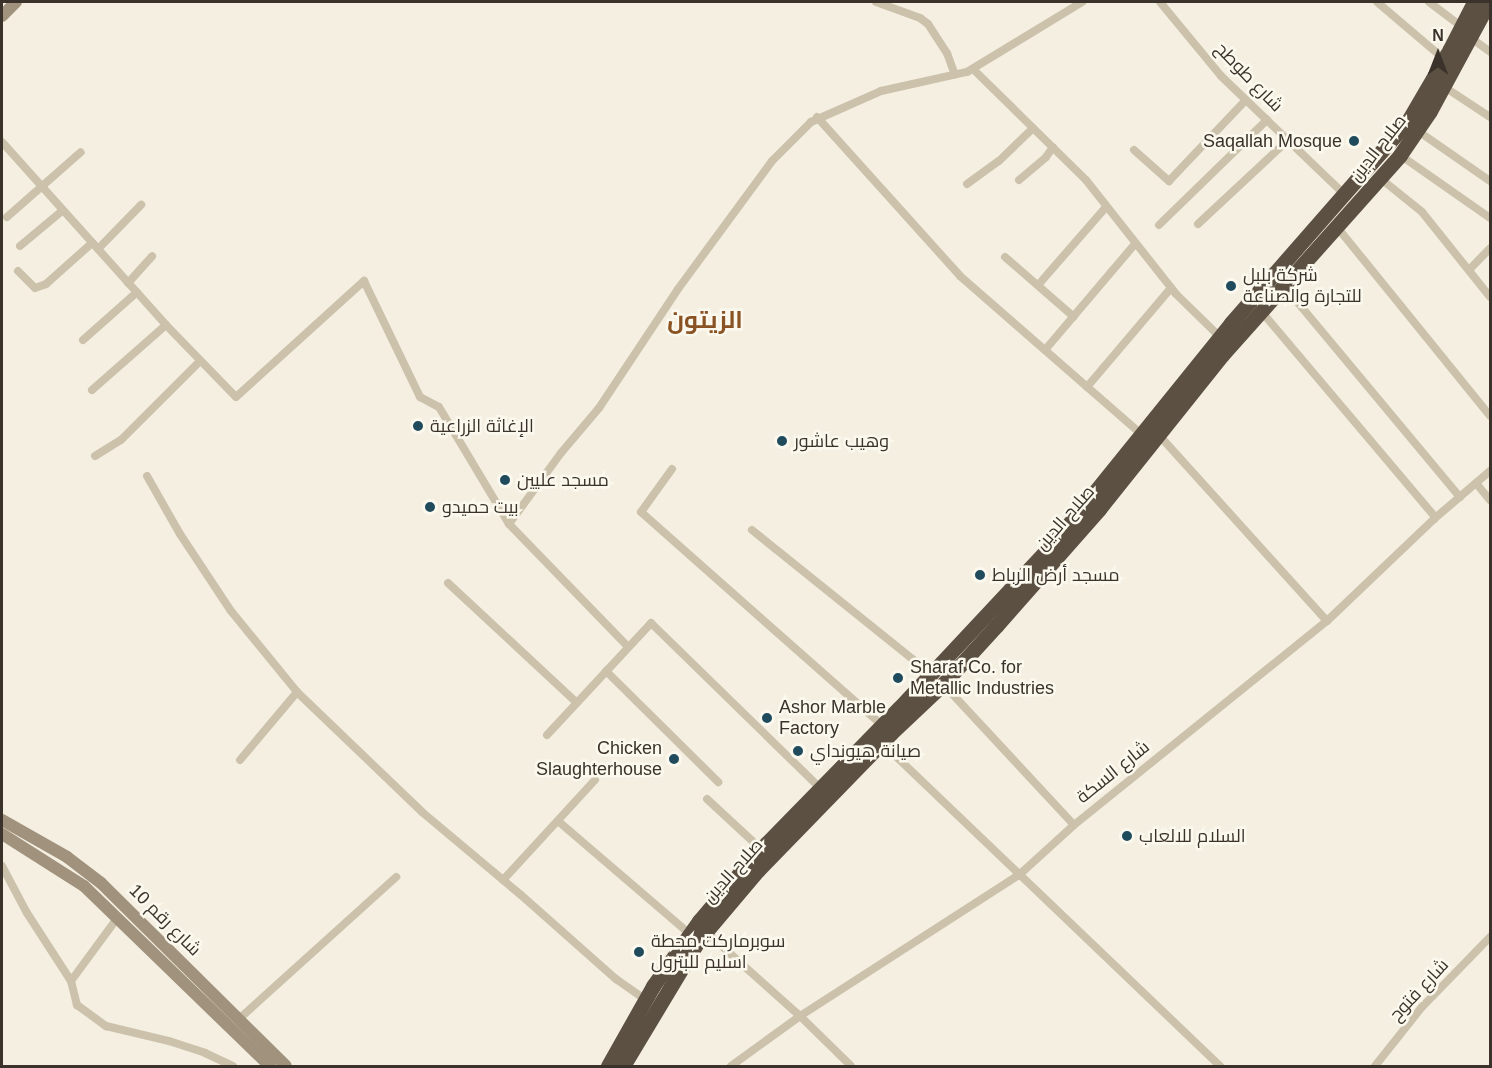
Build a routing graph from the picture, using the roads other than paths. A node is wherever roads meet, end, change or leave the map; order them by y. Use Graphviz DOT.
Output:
graph roads {
  1 [pos="16,2"];
  2 [pos="876,2"];
  3 [pos="1082,2"];
  4 [pos="1160,2"];
  5 [pos="1377,2"];
  6 [pos="1429,2"];
  7 [pos="1474,2"];
  8 [pos="1489,2"];
  9 [pos="2,16"];
  10 [pos="1466,32"];
  11 [pos="1491,51"];
  12 [pos="1444,59"];
  13 [pos="973,69"];
  14 [pos="955,75"];
  15 [pos="1443,86"];
  16 [pos="1246,100"];
  17 [pos="817,117"];
  18 [pos="1491,117"];
  19 [pos="1267,120"];
  20 [pos="1033,128"];
  21 [pos="1418,131"];
  22 [pos="1288,140"];
  23 [pos="2,142"];
  24 [pos="1053,147"];
  25 [pos="1134,150"];
  26 [pos="81,152"];
  27 [pos="1400,155"];
  28 [pos="1380,178"];
  29 [pos="1019,180"];
  30 [pos="1491,181"];
  31 [pos="967,184"];
  32 [pos="42,188"];
  33 [pos="1345,195"];
  34 [pos="141,205"];
  35 [pos="1106,207"];
  36 [pos="62,211"];
  37 [pos="7,217"];
  38 [pos="1491,218"];
  39 [pos="1198,224"];
  40 [pos="1159,225"];
  41 [pos="1337,227"];
  42 [pos="1135,244"];
  43 [pos="20,246"];
  44 [pos="95,246"];
  45 [pos="1491,248"];
  46 [pos="152,256"];
  47 [pos="1005,257"];
  48 [pos="1468,270"];
  49 [pos="18,271"];
  50 [pos="128,282"];
  51 [pos="1039,284"];
  52 [pos="1284,286"];
  53 [pos="1171,288"];
  54 [pos="137,292"];
  55 [pos="1491,297"];
  56 [pos="1262,311"];
  57 [pos="1074,316"];
  58 [pos="166,326"];
  59 [pos="1220,337"];
  60 [pos="83,340"];
  61 [pos="1046,350"];
  62 [pos="200,361"];
  63 [pos="1087,387"];
  64 [pos="92,390"];
  65 [pos="1491,416"];
  66 [pos="1141,434"];
  67 [pos="1158,434"];
  68 [pos="95,456"];
  69 [pos="672,470"];
  70 [pos="1490,473"];
  71 [pos="147,476"];
  72 [pos="1476,483"];
  73 [pos="1460,497"];
  74 [pos="1491,500"];
  75 [pos="1434,519"];
  76 [pos="509,524"];
  77 [pos="752,530"];
  78 [pos="448,583"];
  79 [pos="1327,621"];
  80 [pos="628,647"];
  81 [pos="606,671"];
  82 [pos="937,679"];
  83 [pos="297,692"];
  84 [pos="577,703"];
  85 [pos="882,725"];
  86 [pos="547,735"];
  87 [pos="882,743"];
  88 [pos="240,760"];
  89 [pos="596,780"];
  90 [pos="718,782"];
  91 [pos="820,788"];
  92 [pos="707,799"];
  93 [pos="2,820"];
  94 [pos="558,821"];
  95 [pos="1074,825"];
  96 [pos="2,834"];
  97 [pos="761,849"];
  98 [pos="2,866"];
  99 [pos="1019,875"];
  100 [pos="396,877"];
  101 [pos="503,880"];
  102 [pos="118,917"];
  103 [pos="706,932"];
  104 [pos="690,934"];
  105 [pos="1491,937"];
  106 [pos="71,981"];
  107 [pos="646,1000"];
  108 [pos="800,1016"];
  109 [pos="238,1019"];
  110 [pos="233,1066"];
  111 [pos="270,1066"];
  112 [pos="286,1066"];
  113 [pos="608,1066"];
  114 [pos="623,1066"];
  115 [pos="730,1066"];
  116 [pos="851,1066"];
  117 [pos="1220,1066"];
  118 [pos="1375,1066"];
  1 -- 9 [label="main road"];
  2 -- 14 [label="street"];
  3 -- 13 [label="street"];
  4 -- 16 [label="street, شارع طوطح"];
  5 -- 12 [label="street"];
  6 -- 10 [label="street"];
  7 -- 10 [label="highway, صلاح الدين"];
  8 -- 10 [label="highway, صلاح الدين"];
  10 -- 11 [label="street"];
  10 -- 12 [label="highway, صلاح الدين"];
  10 -- 15 [label="highway, صلاح الدين"];
  12 -- 33 [label="highway, صلاح الدين"];
  13 -- 14 [label="street"];
  13 -- 20 [label="street"];
  14 -- 17 [label="street"];
  15 -- 18 [label="street"];
  15 -- 21 [label="highway, صلاح الدين"];
  16 -- 19 [label="street, شارع طوطح"];
  16 -- 25 [label="street"];
  17 -- 61 [label="street"];
  17 -- 76 [label="street"];
  19 -- 22 [label="street, شارع طوطح"];
  19 -- 40 [label="street"];
  20 -- 24 [label="street"];
  20 -- 31 [label="street"];
  21 -- 27 [label="highway, صلاح الدين"];
  21 -- 30 [label="street"];
  22 -- 33 [label="street, شارع طوطح"];
  22 -- 39 [label="street"];
  23 -- 32 [label="street"];
  24 -- 29 [label="street"];
  24 -- 35 [label="street"];
  26 -- 32 [label="street"];
  27 -- 28 [label="highway, صلاح الدين"];
  27 -- 38 [label="street"];
  28 -- 41 [label="highway, صلاح الدين"];
  28 -- 48 [label="street"];
  32 -- 36 [label="street"];
  32 -- 37 [label="street"];
  33 -- 59 [label="highway, صلاح الدين"];
  34 -- 44 [label="street"];
  35 -- 42 [label="street"];
  35 -- 51 [label="street"];
  36 -- 43 [label="street"];
  36 -- 44 [label="street"];
  41 -- 52 [label="highway, صلاح الدين"];
  41 -- 65 [label="street"];
  42 -- 53 [label="street"];
  42 -- 57 [label="street"];
  44 -- 49 [label="street"];
  44 -- 50 [label="street"];
  45 -- 48 [label="street"];
  46 -- 50 [label="street"];
  47 -- 51 [label="street"];
  48 -- 55 [label="street"];
  50 -- 54 [label="street"];
  51 -- 57 [label="street"];
  52 -- 56 [label="highway, صلاح الدين"];
  52 -- 73 [label="street"];
  53 -- 59 [label="street"];
  53 -- 63 [label="street"];
  54 -- 58 [label="street"];
  54 -- 60 [label="street"];
  56 -- 67 [label="highway, صلاح الدين"];
  56 -- 75 [label="street"];
  57 -- 61 [label="street"];
  58 -- 62 [label="street"];
  58 -- 64 [label="street"];
  59 -- 66 [label="highway, صلاح الدين"];
  61 -- 63 [label="street"];
  62 -- 68 [label="street"];
  62 -- 76 [label="street"];
  63 -- 66 [label="street"];
  66 -- 82 [label="highway, صلاح الدين"];
  67 -- 79 [label="street"];
  67 -- 82 [label="highway, صلاح الدين"];
  69 -- 85 [label="street"];
  70 -- 72 [label="street, شارع السكة"];
  71 -- 83 [label="street"];
  72 -- 73 [label="street, شارع السكة"];
  72 -- 74 [label="street"];
  73 -- 75 [label="street, شارع السكة"];
  75 -- 79 [label="street, شارع السكة"];
  76 -- 80 [label="street"];
  77 -- 82 [label="street"];
  78 -- 84 [label="street"];
  79 -- 95 [label="street, شارع السكة"];
  80 -- 81 [label="street"];
  80 -- 91 [label="street"];
  81 -- 84 [label="street"];
  81 -- 90 [label="street"];
  82 -- 85 [label="highway, صلاح الدين"];
  82 -- 87 [label="highway, صلاح الدين"];
  82 -- 95 [label="street"];
  83 -- 88 [label="street"];
  83 -- 101 [label="street"];
  84 -- 86 [label="street"];
  85 -- 91 [label="highway, صلاح الدين"];
  87 -- 99 [label="street"];
  87 -- 103 [label="highway, صلاح الدين"];
  89 -- 94 [label="street"];
  91 -- 97 [label="highway, صلاح الدين"];
  92 -- 97 [label="street"];
  93 -- 109 [label="main road, شارع رقم 10"];
  94 -- 101 [label="street"];
  94 -- 104 [label="street"];
  95 -- 99 [label="street, شارع السكة"];
  96 -- 102 [label="main road, شارع رقم 10"];
  97 -- 104 [label="highway, صلاح الدين"];
  98 -- 106 [label="street"];
  99 -- 108 [label="street, شارع السكة"];
  99 -- 117 [label="street"];
  100 -- 109 [label="street"];
  101 -- 107 [label="street"];
  102 -- 106 [label="street"];
  102 -- 111 [label="main road, شارع رقم 10"];
  103 -- 108 [label="street"];
  103 -- 114 [label="highway, صلاح الدين"];
  104 -- 107 [label="highway, صلاح الدين"];
  105 -- 118 [label="street, شارع فتوح"];
  106 -- 110 [label="street"];
  107 -- 113 [label="highway, صلاح الدين"];
  108 -- 115 [label="street, شارع السكة"];
  108 -- 116 [label="street"];
  109 -- 112 [label="main road, شارع رقم 10"];
}
